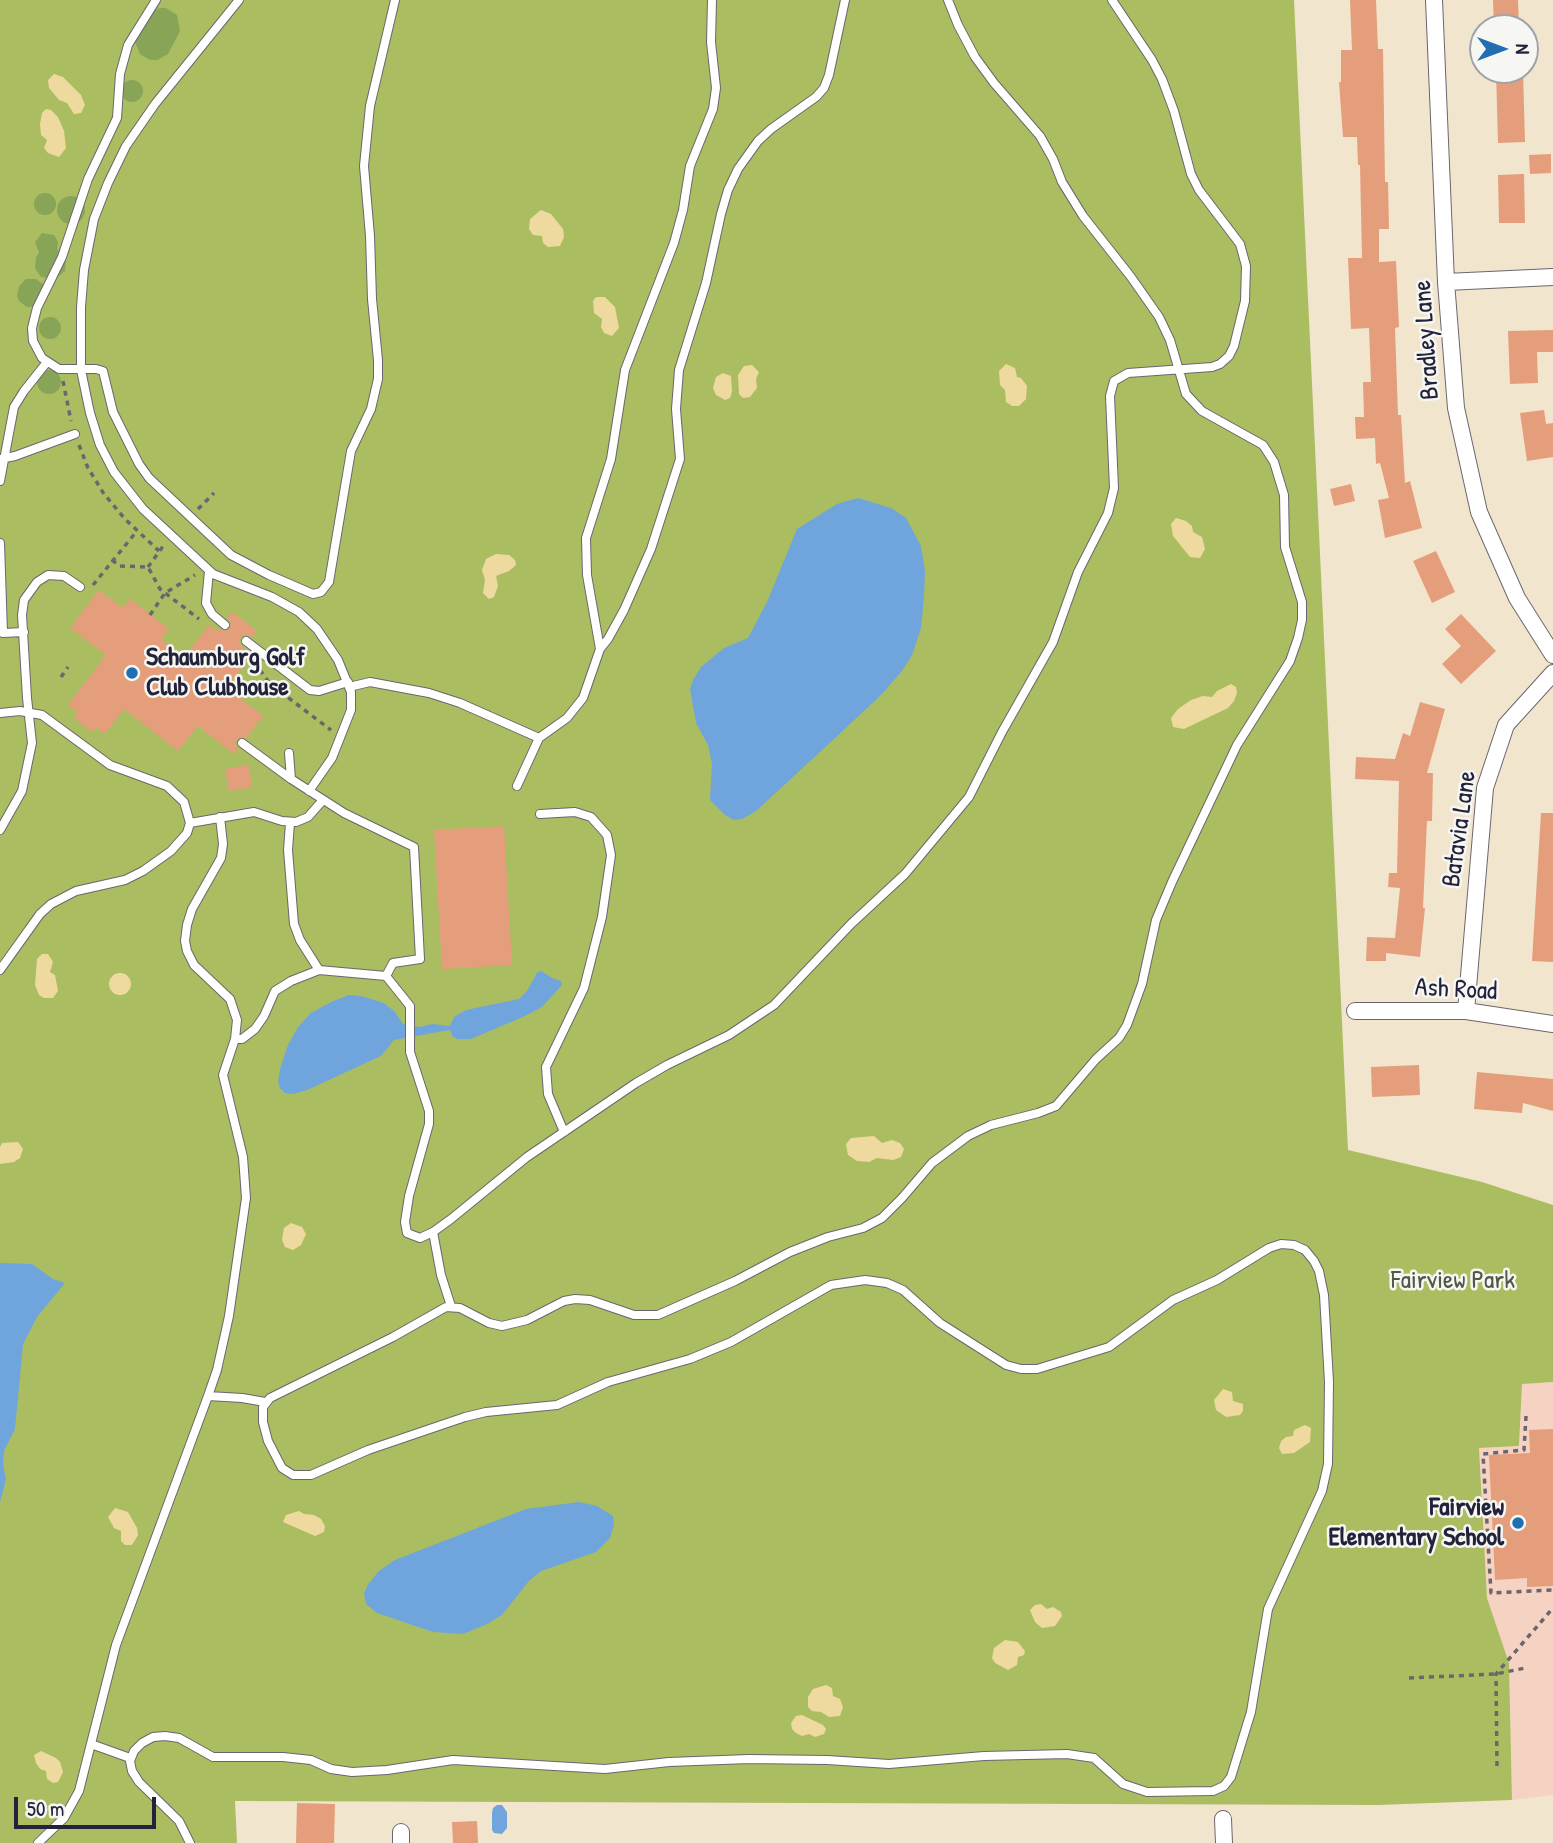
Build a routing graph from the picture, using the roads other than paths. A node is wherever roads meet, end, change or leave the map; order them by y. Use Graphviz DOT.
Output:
graph roads {
  1 [pos="156,0"];
  2 [pos="239,0"];
  3 [pos="395,0"];
  4 [pos="712,0"];
  5 [pos="845,0"];
  6 [pos="948,0"];
  7 [pos="1112,0"];
  8 [pos="1434,0"];
  9 [pos="1553,277"];
  10 [pos="1446,282"];
  11 [pos="47,362"];
  12 [pos="1178,369"];
  13 [pos="82,370"];
  14 [pos="75,434"];
  15 [pos="2,459"];
  16 [pos="0,481"];
  17 [pos="0,542"];
  18 [pos="209,571"];
  19 [pos="80,587"];
  20 [pos="225,625"];
  21 [pos="24,632"];
  22 [pos="246,641"];
  23 [pos="600,649"];
  24 [pos="1553,655"];
  25 [pos="1553,673"];
  26 [pos="348,685"];
  27 [pos="29,712"];
  28 [pos="0,713"];
  29 [pos="539,738"];
  30 [pos="242,743"];
  31 [pos="289,753"];
  32 [pos="291,779"];
  33 [pos="517,786"];
  34 [pos="309,791"];
  35 [pos="323,800"];
  36 [pos="540,814"];
  37 [pos="220,817"];
  38 [pos="190,823"];
  39 [pos="290,823"];
  40 [pos="0,830"];
  41 [pos="0,970"];
  42 [pos="319,970"];
  43 [pos="386,976"];
  44 [pos="1355,1011"];
  45 [pos="1466,1012"];
  46 [pos="1553,1024"];
  47 [pos="235,1039"];
  48 [pos="564,1132"];
  49 [pos="433,1232"];
  50 [pos="451,1306"];
  51 [pos="208,1396"];
  52 [pos="265,1402"];
  53 [pos="91,1744"];
  54 [pos="130,1758"];
  55 [pos="1223,1819"];
  56 [pos="38,1843"];
  57 [pos="190,1843"];
  58 [pos="1224,1843"];
  1 -- 11 [label="lane"];
  2 -- 13 [label="lane"];
  3 -- 13 [label="lane"];
  4 -- 23 [label="lane"];
  5 -- 23 [label="lane"];
  6 -- 12 [label="lane"];
  7 -- 12 [label="lane"];
  8 -- 10 [label="street, Bradley Lane"];
  9 -- 10 [label="street"];
  10 -- 24 [label="street, Bradley Lane"];
  11 -- 13 [label="lane"];
  11 -- 15 [label="lane"];
  12 -- 48 [label="lane"];
  12 -- 50 [label="lane"];
  13 -- 18 [label="lane"];
  14 -- 15 [label="lane"];
  15 -- 16 [label="lane"];
  17 -- 21 [label="lane"];
  18 -- 20 [label="lane"];
  18 -- 26 [label="lane"];
  19 -- 21 [label="lane"];
  21 -- 27 [label="lane"];
  22 -- 26 [label="lane"];
  23 -- 29 [label="lane"];
  25 -- 45 [label="street, Batavia Lane"];
  26 -- 29 [label="lane"];
  26 -- 34 [label="lane"];
  27 -- 28 [label="lane"];
  27 -- 38 [label="lane"];
  27 -- 40 [label="lane"];
  29 -- 33 [label="lane"];
  30 -- 32 [label="lane"];
  31 -- 32 [label="lane"];
  32 -- 34 [label="lane"];
  34 -- 35 [label="lane"];
  35 -- 39 [label="lane"];
  35 -- 43 [label="lane"];
  36 -- 48 [label="lane"];
  37 -- 38 [label="lane"];
  37 -- 39 [label="lane"];
  37 -- 47 [label="lane"];
  38 -- 41 [label="lane"];
  39 -- 42 [label="lane"];
  42 -- 43 [label="lane"];
  42 -- 47 [label="lane"];
  43 -- 49 [label="lane"];
  44 -- 45 [label="street, Ash Road"];
  45 -- 46 [label="street, Ash Road"];
  47 -- 51 [label="lane"];
  48 -- 49 [label="lane"];
  49 -- 50 [label="lane"];
  50 -- 52 [label="lane"];
  51 -- 52 [label="lane"];
  51 -- 53 [label="lane"];
  52 -- 54 [label="lane"];
  53 -- 54 [label="lane"];
  53 -- 56 [label="lane"];
  54 -- 57 [label="lane"];
  55 -- 58 [label="street"];
}
